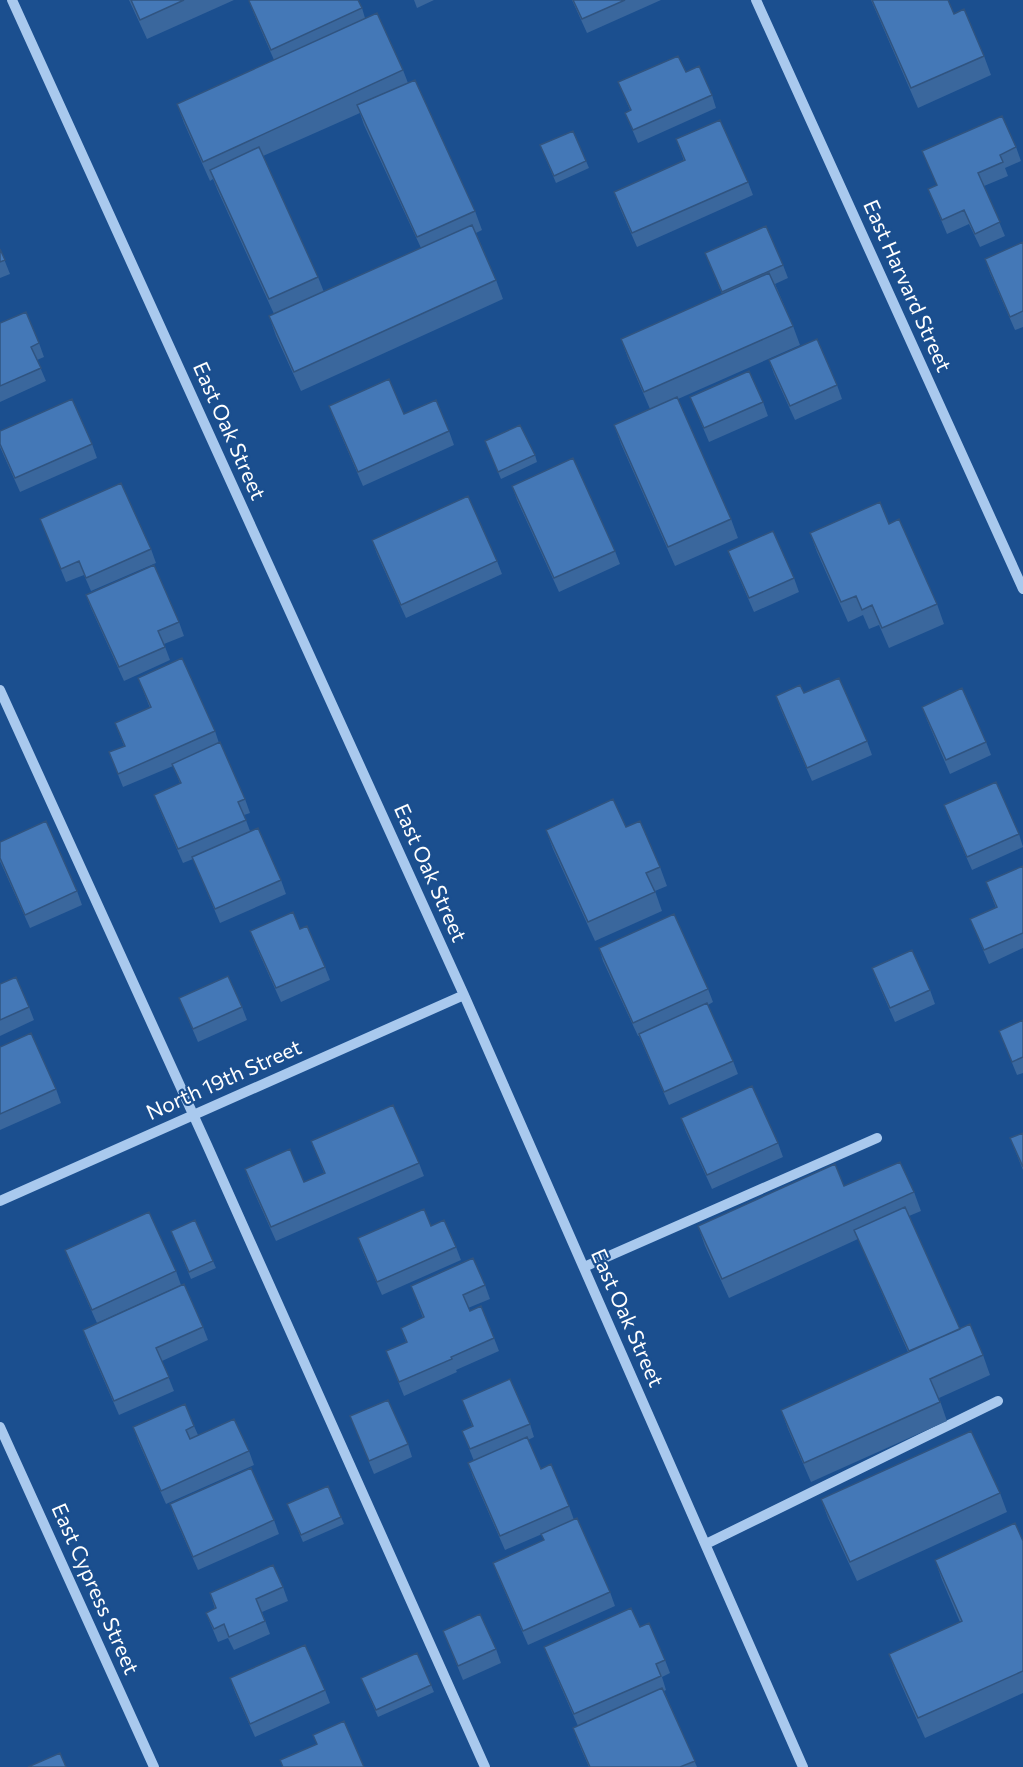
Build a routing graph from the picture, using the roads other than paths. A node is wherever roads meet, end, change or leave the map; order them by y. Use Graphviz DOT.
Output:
graph roads {
  1 [pos="12,0"];
  2 [pos="756,0"];
  3 [pos="1023,589"];
  4 [pos="0,690"];
  5 [pos="464,994"];
  6 [pos="193,1115"];
  7 [pos="877,1138"];
  8 [pos="0,1201"];
  9 [pos="584,1267"];
  10 [pos="998,1401"];
  11 [pos="0,1427"];
  12 [pos="706,1544"];
  13 [pos="154,1767"];
  14 [pos="485,1767"];
  15 [pos="803,1767"];
  1 -- 5 [label="street, East Oak Street"];
  2 -- 3 [label="street, East Harvard Street"];
  4 -- 6 [label="street"];
  5 -- 6 [label="street, North 19th Street"];
  5 -- 9 [label="street, East Oak Street"];
  6 -- 8 [label="street, North 19th Street"];
  6 -- 14 [label="street"];
  7 -- 9 [label="street"];
  9 -- 12 [label="street, East Oak Street"];
  10 -- 12 [label="street"];
  11 -- 13 [label="street, East Cypress Street"];
  12 -- 15 [label="street, East Oak Street"];
}
